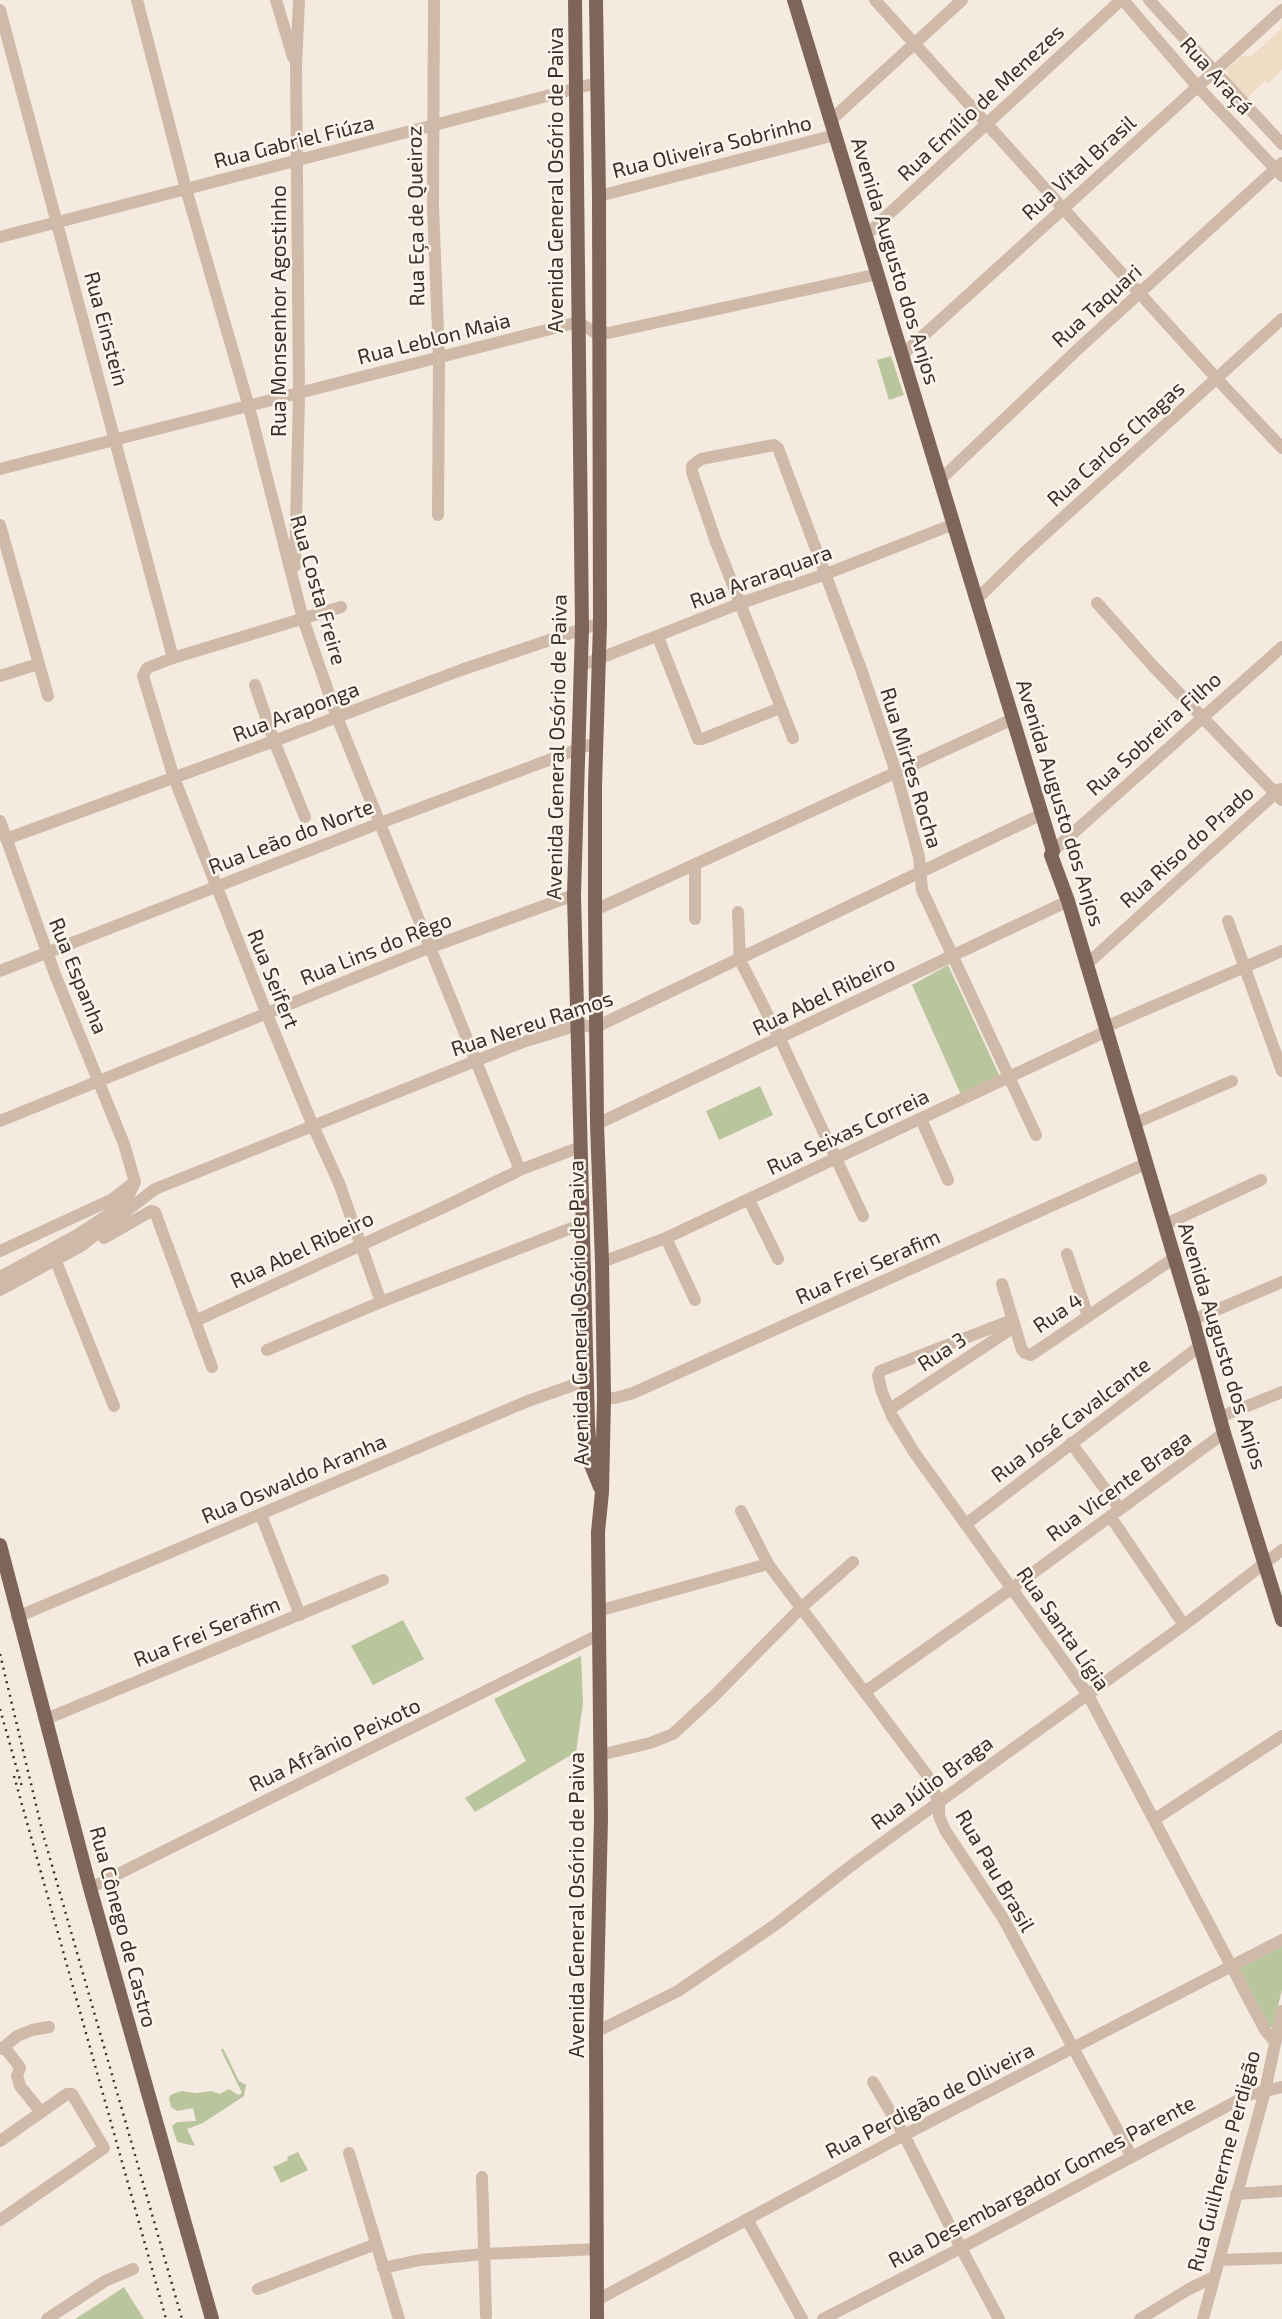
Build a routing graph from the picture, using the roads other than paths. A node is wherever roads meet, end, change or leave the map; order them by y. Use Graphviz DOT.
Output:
graph roads {
  1 [pos="137,0"];
  2 [pos="276,0"];
  3 [pos="299,0"];
  4 [pos="434,0"];
  5 [pos="575,0"];
  6 [pos="596,0"];
  7 [pos="794,0"];
  8 [pos="875,0"];
  9 [pos="962,0"];
  10 [pos="1122,0"];
  11 [pos="1149,0"];
  12 [pos="1282,9"];
  13 [pos="0,10"];
  14 [pos="914,44"];
  15 [pos="296,67"];
  16 [pos="1215,71"];
  17 [pos="597,83"];
  18 [pos="1197,86"];
  19 [pos="576,88"];
  20 [pos="831,120"];
  21 [pos="987,123"];
  22 [pos="433,127"];
  23 [pos="835,135"];
  24 [pos="1282,144"];
  25 [pos="298,161"];
  26 [pos="1280,170"];
  27 [pos="186,190"];
  28 [pos="599,196"];
  29 [pos="1063,209"];
  30 [pos="57,222"];
  31 [pos="866,235"];
  32 [pos="0,237"];
  33 [pos="878,274"];
  34 [pos="1139,293"];
  35 [pos="1282,319"];
  36 [pos="578,322"];
  37 [pos="599,335"];
  38 [pos="902,355"];
  39 [pos="439,357"];
  40 [pos="1217,379"];
  41 [pos="299,394"];
  42 [pos="249,407"];
  43 [pos="115,440"];
  44 [pos="1282,448"];
  45 [pos="0,469"];
  46 [pos="940,480"];
  47 [pos="439,515"];
  48 [pos="954,524"];
  49 [pos="0,525"];
  50 [pos="600,538"];
  51 [pos="581,540"];
  52 [pos="826,574"];
  53 [pos="294,581"];
  54 [pos="977,599"];
  55 [pos="740,603"];
  56 [pos="1097,603"];
  57 [pos="341,607"];
  58 [pos="303,619"];
  59 [pos="600,623"];
  60 [pos="582,628"];
  61 [pos="658,637"];
  62 [pos="1282,647"];
  63 [pos="173,658"];
  64 [pos="600,659"];
  65 [pos="38,664"];
  66 [pos="580,666"];
  67 [pos="0,676"];
  68 [pos="256,685"];
  69 [pos="48,696"];
  70 [pos="780,708"];
  71 [pos="1203,716"];
  72 [pos="337,717"];
  73 [pos="1013,719"];
  74 [pos="793,738"];
  75 [pos="274,741"];
  76 [pos="597,742"];
  77 [pos="577,750"];
  78 [pos="896,772"];
  79 [pos="174,778"];
  80 [pos="1280,793"];
  81 [pos="1042,814"];
  82 [pos="305,817"];
  83 [pos="0,821"];
  84 [pos="380,823"];
  85 [pos="6,839"];
  86 [pos="1053,851"];
  87 [pos="695,864"];
  88 [pos="919,874"];
  89 [pos="215,886"];
  90 [pos="574,895"];
  91 [pos="1068,901"];
  92 [pos="595,910"];
  93 [pos="738,912"];
  94 [pos="695,919"];
  95 [pos="1228,922"];
  96 [pos="431,947"];
  97 [pos="46,951"];
  98 [pos="1282,951"];
  99 [pos="952,955"];
  100 [pos="740,960"];
  101 [pos="1086,965"];
  102 [pos="1244,965"];
  103 [pos="0,971"];
  104 [pos="266,1012"];
  105 [pos="578,1025"];
  106 [pos="596,1027"];
  107 [pos="1106,1029"];
  108 [pos="780,1039"];
  109 [pos="477,1061"];
  110 [pos="1282,1072"];
  111 [pos="1009,1078"];
  112 [pos="99,1080"];
  113 [pos="1232,1081"];
  114 [pos="921,1119"];
  115 [pos="0,1121"];
  116 [pos="597,1124"];
  117 [pos="1133,1124"];
  118 [pos="313,1126"];
  119 [pos="1036,1135"];
  120 [pos="124,1144"];
  121 [pos="580,1147"];
  122 [pos="836,1159"];
  123 [pos="1145,1164"];
  124 [pos="520,1170"];
  125 [pos="948,1180"];
  126 [pos="1261,1180"];
  127 [pos="135,1182"];
  128 [pos="155,1189"];
  129 [pos="749,1200"];
  130 [pos="863,1216"];
  131 [pos="582,1224"];
  132 [pos="1164,1224"];
  133 [pos="666,1238"];
  134 [pos="79,1240"];
  135 [pos="361,1244"];
  136 [pos="0,1251"];
  137 [pos="1067,1254"];
  138 [pos="1174,1258"];
  139 [pos="779,1259"];
  140 [pos="602,1262"];
  141 [pos="57,1264"];
  142 [pos="0,1277"];
  143 [pos="1282,1282"];
  144 [pos="1002,1284"];
  145 [pos="0,1290"];
  146 [pos="0,1298"];
  147 [pos="695,1300"];
  148 [pos="381,1302"];
  149 [pos="1088,1316"];
  150 [pos="1193,1320"];
  151 [pos="195,1321"];
  152 [pos="1013,1324"];
  153 [pos="1200,1346"];
  154 [pos="267,1350"];
  155 [pos="927,1354"];
  156 [pos="212,1367"];
  157 [pos="936,1378"];
  158 [pos="588,1380"];
  159 [pos="1282,1392"];
  160 [pos="604,1398"];
  161 [pos="114,1406"];
  162 [pos="890,1409"];
  163 [pos="1220,1417"];
  164 [pos="1224,1433"];
  165 [pos="1071,1443"];
  166 [pos="602,1492"];
  167 [pos="741,1511"];
  168 [pos="1115,1512"];
  169 [pos="261,1515"];
  170 [pos="966,1524"];
  171 [pos="0,1545"];
  172 [pos="1282,1550"];
  173 [pos="853,1562"];
  174 [pos="1266,1562"];
  175 [pos="768,1563"];
  176 [pos="383,1580"];
  177 [pos="1011,1589"];
  178 [pos="803,1606"];
  179 [pos="598,1611"];
  180 [pos="300,1615"];
  181 [pos="17,1617"];
  182 [pos="1282,1620"];
  183 [pos="1184,1625"];
  184 [pos="598,1635"];
  185 [pos="866,1691"];
  186 [pos="1088,1695"];
  187 [pos="46,1719"];
  188 [pos="1282,1736"];
  189 [pos="600,1755"];
  190 [pos="939,1802"];
  191 [pos="1155,1819"];
  192 [pos="90,1888"];
  193 [pos="1282,1940"];
  194 [pos="1231,1965"];
  195 [pos="1282,2011"];
  196 [pos="49,2027"];
  197 [pos="596,2032"];
  198 [pos="1275,2042"];
  199 [pos="2,2048"];
  200 [pos="1073,2048"];
  201 [pos="873,2082"];
  202 [pos="1282,2087"];
  203 [pos="1265,2091"];
  204 [pos="41,2112"];
  205 [pos="904,2135"];
  206 [pos="0,2141"];
  207 [pos="349,2153"];
  208 [pos="1132,2157"];
  209 [pos="482,2178"];
  210 [pos="1282,2191"];
  211 [pos="1236,2194"];
  212 [pos="747,2219"];
  213 [pos="0,2220"];
  214 [pos="376,2244"];
  215 [pos="961,2248"];
  216 [pos="598,2249"];
  217 [pos="484,2254"];
  218 [pos="1282,2258"];
  219 [pos="1219,2260"];
  220 [pos="383,2268"];
  221 [pos="133,2269"];
  222 [pos="1214,2277"];
  223 [pos="258,2289"];
  224 [pos="597,2300"];
  225 [pos="485,2316"];
  226 [pos="47,2319"];
  227 [pos="212,2319"];
  228 [pos="399,2319"];
  229 [pos="597,2319"];
  230 [pos="802,2319"];
  231 [pos="823,2319"];
  232 [pos="999,2319"];
  233 [pos="1140,2319"];
  234 [pos="1203,2319"];
  1 -- 27 [label="street, Rua Costa Freire"];
  2 -- 15 [label="street"];
  3 -- 15 [label="street, Rua Monsenhor Agostinho"];
  4 -- 22 [label="street, Rua Eça de Queiroz"];
  5 -- 19 [label="main road, Avenida General Osório de Paiva"];
  6 -- 17 [label="main road, Avenida General Osório de Paiva"];
  7 -- 20 [label="main road, Avenida Augusto dos Anjos"];
  8 -- 14 [label="street"];
  9 -- 14 [label="street, Rua Oliveira Sobrinho"];
  10 -- 18 [label="street, Rua Araçá"];
  10 -- 21 [label="street, Rua Emílio de Menezes"];
  11 -- 16 [label="street, Rua Araçá"];
  12 -- 16 [label="street, Rua Vital Brasil"];
  13 -- 30 [label="street, Rua Einstein"];
  14 -- 20 [label="street, Rua Oliveira Sobrinho"];
  14 -- 21 [label="street"];
  15 -- 25 [label="street, Rua Monsenhor Agostinho"];
  16 -- 18 [label="street, Rua Vital Brasil"];
  16 -- 24 [label="street, Rua Araçá"];
  17 -- 19 [label="street, Rua Gabriel Fiúza"];
  17 -- 28 [label="main road, Avenida General Osório de Paiva"];
  18 -- 26 [label="street, Rua Araçá"];
  18 -- 29 [label="street, Rua Vital Brasil"];
  19 -- 22 [label="street, Rua Gabriel Fiúza"];
  19 -- 36 [label="main road, Avenida General Osório de Paiva"];
  20 -- 23 [label="main road, Avenida Augusto dos Anjos"];
  21 -- 29 [label="street"];
  21 -- 31 [label="street, Rua Emílio de Menezes"];
  22 -- 25 [label="street, Rua Gabriel Fiúza"];
  22 -- 39 [label="street, Rua Eça de Queiroz"];
  23 -- 28 [label="street, Rua Oliveira Sobrinho"];
  23 -- 31 [label="main road, Avenida Augusto dos Anjos"];
  25 -- 27 [label="street, Rua Gabriel Fiúza"];
  25 -- 41 [label="street, Rua Monsenhor Agostinho"];
  26 -- 34 [label="street, Rua Taquari"];
  27 -- 30 [label="street, Rua Gabriel Fiúza"];
  27 -- 42 [label="street, Rua Costa Freire"];
  28 -- 37 [label="main road, Avenida General Osório de Paiva"];
  29 -- 34 [label="street"];
  29 -- 38 [label="street, Rua Vital Brasil"];
  30 -- 32 [label="street, Rua Gabriel Fiúza"];
  30 -- 43 [label="street, Rua Einstein"];
  31 -- 33 [label="main road, Avenida Augusto dos Anjos"];
  33 -- 37 [label="street"];
  33 -- 38 [label="main road, Avenida Augusto dos Anjos"];
  34 -- 40 [label="street"];
  34 -- 46 [label="street, Rua Taquari"];
  35 -- 40 [label="street, Rua Carlos Chagas"];
  36 -- 37 [label="street"];
  36 -- 39 [label="street, Rua Leblon Maia"];
  36 -- 51 [label="main road, Avenida General Osório de Paiva"];
  37 -- 50 [label="main road, Avenida General Osório de Paiva"];
  38 -- 46 [label="main road, Avenida Augusto dos Anjos"];
  39 -- 41 [label="street, Rua Leblon Maia"];
  39 -- 47 [label="street, Rua Eça de Queiroz"];
  40 -- 44 [label="street"];
  40 -- 54 [label="street, Rua Carlos Chagas"];
  41 -- 42 [label="street, Rua Leblon Maia"];
  41 -- 53 [label="street, Rua Monsenhor Agostinho"];
  42 -- 43 [label="street, Rua Leblon Maia"];
  42 -- 53 [label="street, Rua Costa Freire"];
  43 -- 45 [label="street, Rua Leblon Maia"];
  43 -- 63 [label="street, Rua Einstein"];
  46 -- 48 [label="main road, Avenida Augusto dos Anjos"];
  48 -- 52 [label="street, Rua Araraquara"];
  48 -- 54 [label="main road, Avenida Augusto dos Anjos"];
  49 -- 65 [label="street"];
  50 -- 51 [label="main road"];
  50 -- 59 [label="main road, Avenida General Osório de Paiva"];
  51 -- 60 [label="main road, Avenida General Osório de Paiva"];
  52 -- 55 [label="street, Rua Araraquara"];
  52 -- 55 [label="street, Rua Mirtes Rocha"];
  52 -- 78 [label="street, Rua Mirtes Rocha"];
  53 -- 58 [label="street, Rua Costa Freire"];
  54 -- 73 [label="main road, Avenida Augusto dos Anjos"];
  55 -- 61 [label="street, Rua Araraquara"];
  55 -- 70 [label="street"];
  56 -- 71 [label="street"];
  57 -- 58 [label="street"];
  58 -- 63 [label="street"];
  58 -- 72 [label="street, Rua Costa Freire"];
  59 -- 60 [label="street, Rua Araponga"];
  59 -- 64 [label="main road, Avenida General Osório de Paiva"];
  60 -- 66 [label="main road, Avenida General Osório de Paiva"];
  60 -- 72 [label="street, Rua Araponga"];
  61 -- 64 [label="street, Rua Araraquara"];
  61 -- 70 [label="street"];
  62 -- 71 [label="street, Rua Sobreira Filho"];
  63 -- 79 [label="street, Rua Seifert"];
  64 -- 66 [label="street, Rua Araraquara"];
  64 -- 76 [label="main road, Avenida General Osório de Paiva"];
  65 -- 67 [label="street"];
  65 -- 69 [label="street"];
  66 -- 77 [label="main road, Avenida General Osório de Paiva"];
  68 -- 75 [label="street"];
  70 -- 74 [label="street"];
  71 -- 80 [label="street"];
  71 -- 86 [label="street, Rua Sobreira Filho"];
  72 -- 75 [label="street, Rua Araponga"];
  72 -- 84 [label="street, Rua Costa Freire"];
  73 -- 78 [label="street"];
  73 -- 81 [label="main road, Avenida Augusto dos Anjos"];
  75 -- 79 [label="street, Rua Araponga"];
  75 -- 82 [label="street"];
  76 -- 77 [label="street, Rua Leão do Norte"];
  76 -- 92 [label="main road, Avenida General Osório de Paiva"];
  77 -- 84 [label="street, Rua Leão do Norte"];
  77 -- 90 [label="main road, Avenida General Osório de Paiva"];
  78 -- 87 [label="street"];
  78 -- 88 [label="street, Rua Mirtes Rocha"];
  79 -- 85 [label="street, Rua Araponga"];
  79 -- 89 [label="street, Rua Seifert"];
  80 -- 101 [label="street, Rua Riso do Prado"];
  81 -- 86 [label="main road, Avenida Augusto dos Anjos"];
  81 -- 88 [label="street, Rua Nereu Ramos"];
  83 -- 85 [label="street, Rua Espanha"];
  84 -- 89 [label="street, Rua Leão do Norte"];
  84 -- 96 [label="street, Rua Costa Freire"];
  85 -- 97 [label="street, Rua Espanha"];
  86 -- 91 [label="main road, Avenida Augusto dos Anjos"];
  87 -- 92 [label="street"];
  87 -- 94 [label="street"];
  88 -- 99 [label="street, Rua Mirtes Rocha"];
  88 -- 100 [label="street, Rua Nereu Ramos"];
  89 -- 97 [label="street, Rua Leão do Norte"];
  89 -- 104 [label="street, Rua Seifert"];
  90 -- 96 [label="street, Rua Lins do Rêgo"];
  90 -- 105 [label="main road, Avenida General Osório de Paiva"];
  91 -- 99 [label="street, Rua Abel Ribeiro"];
  91 -- 101 [label="main road, Avenida Augusto dos Anjos"];
  92 -- 106 [label="main road, Avenida General Osório de Paiva"];
  93 -- 100 [label="street"];
  95 -- 102 [label="street"];
  96 -- 104 [label="street, Rua Lins do Rêgo"];
  96 -- 109 [label="street, Rua Costa Freire"];
  97 -- 103 [label="street, Rua Leão do Norte"];
  97 -- 112 [label="street, Rua Espanha"];
  98 -- 102 [label="street, Rua Seixas Correia"];
  99 -- 108 [label="street, Rua Abel Ribeiro"];
  99 -- 111 [label="street, Rua Mirtes Rocha"];
  100 -- 106 [label="street, Rua Nereu Ramos"];
  100 -- 108 [label="street"];
  101 -- 107 [label="main road, Avenida Augusto dos Anjos"];
  102 -- 107 [label="street, Rua Seixas Correia"];
  102 -- 110 [label="street"];
  104 -- 112 [label="street, Rua Lins do Rêgo"];
  104 -- 118 [label="street, Rua Seifert"];
  105 -- 106 [label="street, Rua Nereu Ramos"];
  105 -- 109 [label="street, Rua Nereu Ramos"];
  105 -- 121 [label="main road, Avenida General Osório de Paiva"];
  106 -- 116 [label="main road, Avenida General Osório de Paiva"];
  107 -- 111 [label="street, Rua Seixas Correia"];
  107 -- 117 [label="main road, Avenida Augusto dos Anjos"];
  108 -- 116 [label="street, Rua Abel Ribeiro"];
  108 -- 122 [label="street"];
  109 -- 118 [label="street, Rua Nereu Ramos"];
  109 -- 124 [label="street, Rua Costa Freire"];
  111 -- 114 [label="street, Rua Seixas Correia"];
  111 -- 119 [label="street, Rua Mirtes Rocha"];
  112 -- 115 [label="street, Rua Lins do Rêgo"];
  112 -- 120 [label="street, Rua Espanha"];
  113 -- 117 [label="street"];
  114 -- 122 [label="street, Rua Seixas Correia"];
  114 -- 125 [label="street"];
  116 -- 140 [label="main road, Avenida General Osório de Paiva"];
  117 -- 123 [label="main road, Avenida Augusto dos Anjos"];
  118 -- 128 [label="street, Rua Nereu Ramos"];
  118 -- 135 [label="street, Rua Seifert"];
  120 -- 127 [label="street, Rua Espanha"];
  120 -- 128 [label="street, Rua Espanha"];
  121 -- 124 [label="street, Rua Abel Ribeiro"];
  121 -- 131 [label="main road, Avenida General Osório de Paiva"];
  122 -- 129 [label="street, Rua Seixas Correia"];
  122 -- 130 [label="street"];
  123 -- 132 [label="main road, Avenida Augusto dos Anjos"];
  123 -- 160 [label="street, Rua Frei Serafim"];
  124 -- 135 [label="street, Rua Abel Ribeiro"];
  126 -- 132 [label="street"];
  127 -- 134 [label="street, Rua Nereu Ramos"];
  127 -- 136 [label="street"];
  128 -- 134 [label="street, Rua Nereu Ramos"];
  129 -- 133 [label="street, Rua Seixas Correia"];
  129 -- 139 [label="street"];
  131 -- 148 [label="street"];
  131 -- 158 [label="main road, Avenida General Osório de Paiva"];
  132 -- 138 [label="main road, Avenida Augusto dos Anjos"];
  133 -- 140 [label="street, Rua Seixas Correia"];
  133 -- 147 [label="street"];
  134 -- 142 [label="street, Rua Nereu Ramos"];
  134 -- 145 [label="street, Rua Nereu Ramos"];
  135 -- 148 [label="street, Rua Seifert"];
  135 -- 151 [label="street, Rua Abel Ribeiro"];
  137 -- 149 [label="street"];
  138 -- 149 [label="street, Rua 4"];
  138 -- 150 [label="main road, Avenida Augusto dos Anjos"];
  140 -- 160 [label="main road, Avenida General Osório de Paiva"];
  141 -- 146 [label="street"];
  141 -- 151 [label="street"];
  141 -- 161 [label="street"];
  143 -- 150 [label="street"];
  144 -- 152 [label="street, Rua 4"];
  148 -- 154 [label="street"];
  149 -- 152 [label="street, Rua 4"];
  150 -- 153 [label="main road, Avenida Augusto dos Anjos"];
  151 -- 156 [label="street"];
  152 -- 155 [label="street, Rua Santa Lígia"];
  152 -- 157 [label="street, Rua 3"];
  153 -- 163 [label="main road, Avenida Augusto dos Anjos"];
  153 -- 165 [label="street, Rua José Cavalcante"];
  155 -- 157 [label="street"];
  155 -- 162 [label="street, Rua Santa Lígia"];
  157 -- 162 [label="street, Rua 3"];
  158 -- 166 [label="main road, Avenida General Osório de Paiva"];
  158 -- 169 [label="street, Rua Oswaldo Aranha"];
  159 -- 163 [label="street"];
  160 -- 166 [label="main road, Avenida General Osório de Paiva"];
  162 -- 170 [label="street, Rua Santa Lígia"];
  163 -- 164 [label="main road, Avenida Augusto dos Anjos"];
  164 -- 168 [label="street, Rua Vicente Braga"];
  164 -- 174 [label="main road, Avenida Augusto dos Anjos"];
  165 -- 168 [label="street"];
  165 -- 170 [label="street, Rua José Cavalcante"];
  166 -- 179 [label="main road, Avenida General Osório de Paiva"];
  167 -- 175 [label="street, Rua Pau Brasil"];
  168 -- 177 [label="street, Rua Vicente Braga"];
  168 -- 183 [label="street"];
  169 -- 180 [label="street"];
  169 -- 181 [label="street, Rua Oswaldo Aranha"];
  170 -- 177 [label="street, Rua Santa Lígia"];
  171 -- 181 [label="main road, Rua Cônego de Castro"];
  172 -- 174 [label="street, Rua Júlio Braga"];
  173 -- 178 [label="street"];
  174 -- 182 [label="main road, Avenida Augusto dos Anjos"];
  174 -- 183 [label="street, Rua Júlio Braga"];
  175 -- 178 [label="street, Rua Pau Brasil"];
  175 -- 179 [label="street"];
  176 -- 180 [label="street, Rua Frei Serafim"];
  177 -- 185 [label="street, Rua Vicente Braga"];
  177 -- 186 [label="street, Rua Santa Lígia"];
  178 -- 185 [label="street, Rua Pau Brasil"];
  178 -- 189 [label="street"];
  179 -- 184 [label="main road, Avenida General Osório de Paiva"];
  180 -- 187 [label="street, Rua Frei Serafim"];
  181 -- 187 [label="main road, Rua Cônego de Castro"];
  183 -- 186 [label="street, Rua Júlio Braga"];
  184 -- 189 [label="main road, Avenida General Osório de Paiva"];
  184 -- 192 [label="street, Rua Afrânio Peixoto"];
  185 -- 190 [label="street, Rua Pau Brasil"];
  186 -- 190 [label="street, Rua Júlio Braga"];
  186 -- 191 [label="street, Rua Santa Lígia"];
  187 -- 192 [label="main road, Rua Cônego de Castro"];
  188 -- 191 [label="street"];
  189 -- 197 [label="main road, Avenida General Osório de Paiva"];
  190 -- 197 [label="street, Rua Júlio Braga"];
  190 -- 200 [label="street, Rua Pau Brasil"];
  191 -- 194 [label="street, Rua Santa Lígia"];
  192 -- 227 [label="main road, Rua Cônego de Castro"];
  193 -- 194 [label="street, Rua Perdigão de Oliveira"];
  194 -- 198 [label="street, Rua Santa Lígia"];
  194 -- 200 [label="street, Rua Perdigão de Oliveira"];
  195 -- 198 [label="street, Rua Guilherme Perdigão"];
  196 -- 199 [label="street"];
  197 -- 216 [label="main road, Avenida General Osório de Paiva"];
  198 -- 203 [label="street, Rua Guilherme Perdigão"];
  199 -- 204 [label="street"];
  200 -- 205 [label="street, Rua Perdigão de Oliveira"];
  200 -- 208 [label="street, Rua Pau Brasil"];
  201 -- 205 [label="street"];
  202 -- 203 [label="street, Rua Desembargador Gomes Parente"];
  203 -- 208 [label="street, Rua Desembargador Gomes Parente"];
  203 -- 211 [label="street, Rua Guilherme Perdigão"];
  204 -- 206 [label="street"];
  204 -- 213 [label="street"];
  205 -- 212 [label="street, Rua Perdigão de Oliveira"];
  205 -- 215 [label="street"];
  207 -- 214 [label="street"];
  208 -- 215 [label="street, Rua Desembargador Gomes Parente"];
  209 -- 217 [label="street"];
  210 -- 211 [label="street"];
  211 -- 219 [label="street, Rua Guilherme Perdigão"];
  212 -- 224 [label="street, Rua Perdigão de Oliveira"];
  212 -- 230 [label="street"];
  214 -- 220 [label="street"];
  214 -- 223 [label="street"];
  215 -- 231 [label="street, Rua Desembargador Gomes Parente"];
  215 -- 232 [label="street"];
  216 -- 217 [label="street"];
  216 -- 224 [label="main road, Avenida General Osório de Paiva"];
  217 -- 220 [label="street"];
  217 -- 225 [label="street"];
  218 -- 219 [label="street"];
  219 -- 222 [label="street, Rua Guilherme Perdigão"];
  220 -- 228 [label="street"];
  221 -- 226 [label="street"];
  222 -- 233 [label="street"];
  222 -- 234 [label="street, Rua Guilherme Perdigão"];
  224 -- 229 [label="main road, Avenida General Osório de Paiva"];
}
